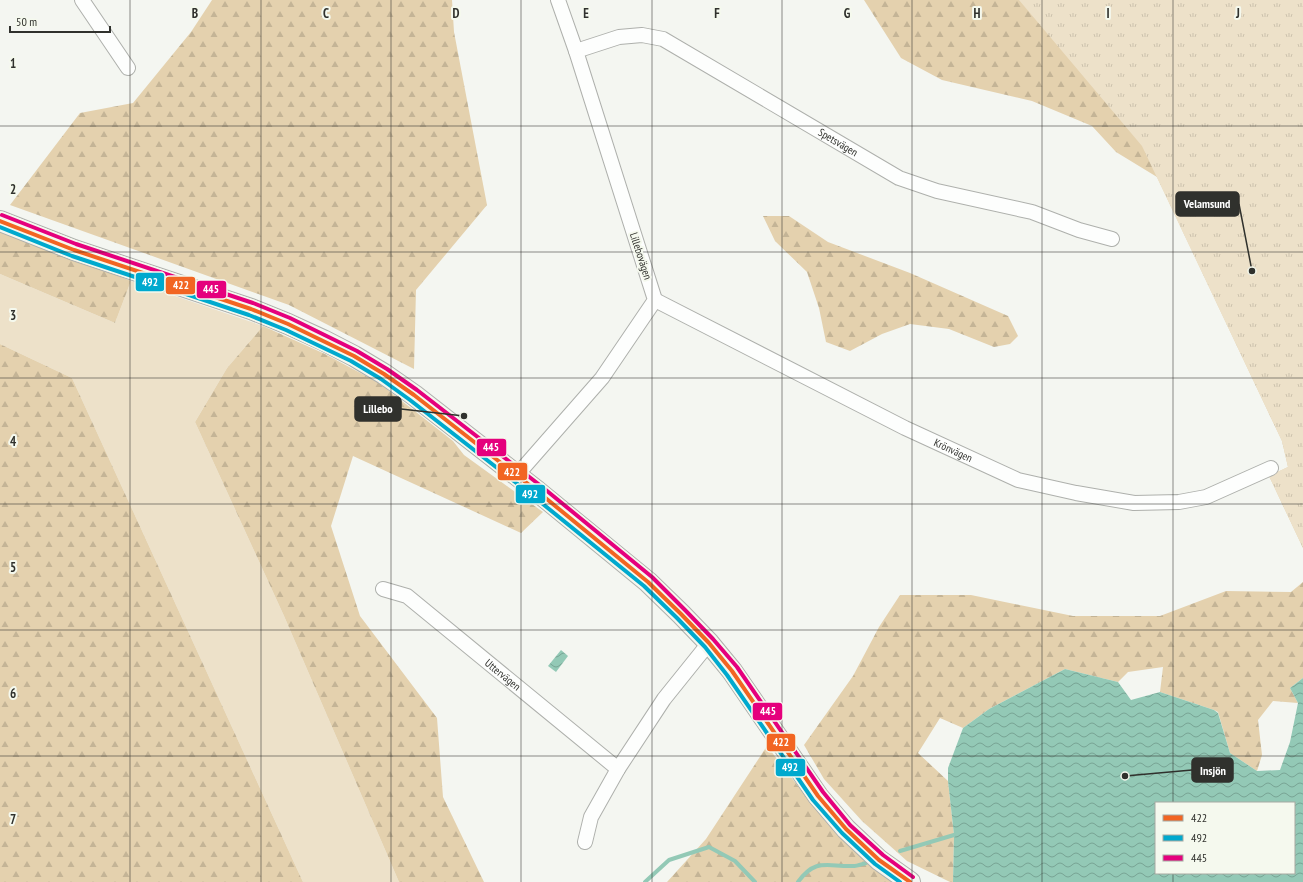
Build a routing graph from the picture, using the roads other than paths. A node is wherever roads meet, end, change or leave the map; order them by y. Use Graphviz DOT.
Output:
graph roads {
  1 [pos="82,0"];
  2 [pos="87,0"];
  3 [pos="92,0"];
  4 [pos="558,0"];
  5 [pos="576,51"];
  6 [pos="128,68"];
  7 [pos="0,221"];
  8 [pos="1112,239"];
  9 [pos="655,300"];
  10 [pos="1271,468"];
  11 [pos="517,475"];
  12 [pos="383,589"];
  13 [pos="709,643"];
  14 [pos="618,769"];
  15 [pos="585,842"];
  16 [pos="910,882"];
  1 -- 6 [label="street"];
  2 -- 3 [label="street"];
  4 -- 5 [label="street, Lillebovägen"];
  5 -- 8 [label="street, Spetsvägen"];
  5 -- 9 [label="street, Lillebovägen"];
  7 -- 11 [label="main road"];
  9 -- 10 [label="street, Krönvägen"];
  9 -- 11 [label="street"];
  11 -- 13 [label="main road"];
  12 -- 14 [label="street, Uttervägen"];
  13 -- 14 [label="street"];
  13 -- 16 [label="main road"];
  14 -- 15 [label="street"];
}
